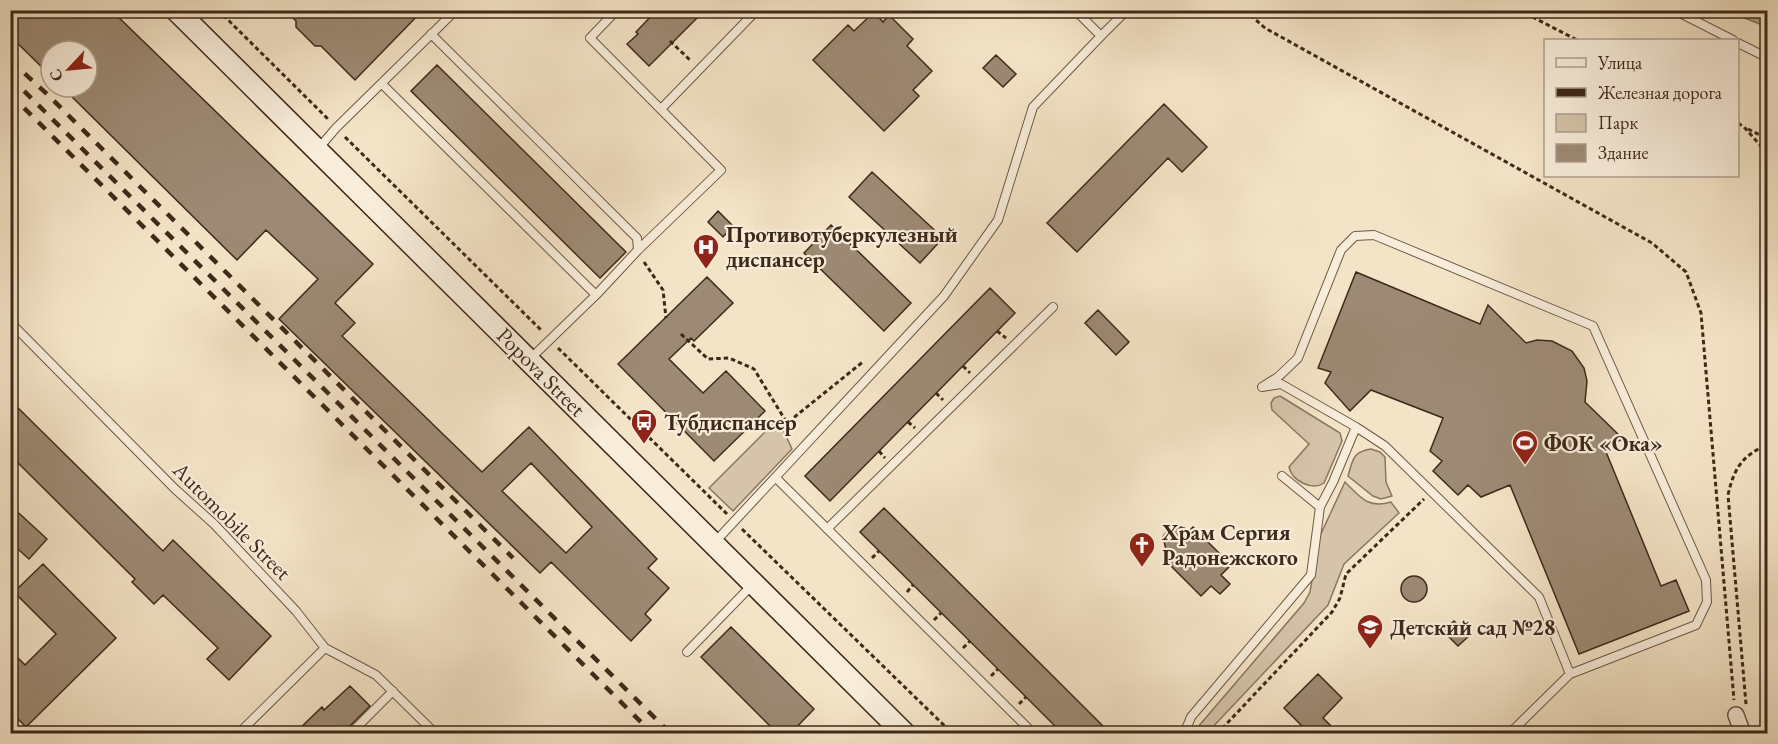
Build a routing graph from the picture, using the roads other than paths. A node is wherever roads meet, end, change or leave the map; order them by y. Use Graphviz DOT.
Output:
graph roads {
  1 [pos="176,10"];
  2 [pos="456,10"];
  3 [pos="618,10"];
  4 [pos="757,10"];
  5 [pos="1075,10"];
  6 [pos="1127,10"];
  7 [pos="1674,10"];
  8 [pos="431,34"];
  9 [pos="1101,36"];
  10 [pos="1732,39"];
  11 [pos="1739,43"];
  12 [pos="1767,58"];
  13 [pos="382,84"];
  14 [pos="661,109"];
  15 [pos="317,150"];
  16 [pos="638,250"];
  17 [pos="596,295"];
  18 [pos="1053,307"];
  19 [pos="10,322"];
  20 [pos="529,360"];
  21 [pos="1356,427"];
  22 [pos="1282,476"];
  23 [pos="776,478"];
  24 [pos="1320,507"];
  25 [pos="827,529"];
  26 [pos="714,543"];
  27 [pos="754,583"];
  28 [pos="325,648"];
  29 [pos="687,652"];
  30 [pos="1570,674"];
  31 [pos="393,691"];
  32 [pos="1741,713"];
  33 [pos="238,734"];
  34 [pos="350,734"];
  35 [pos="436,734"];
  36 [pos="905,734"];
  37 [pos="1034,734"];
  38 [pos="1184,734"];
  39 [pos="1509,734"];
  40 [pos="1743,734"];
  1 -- 15 [label="street, Popova Street"];
  2 -- 8 [label="lane"];
  3 -- 14 [label="lane"];
  4 -- 14 [label="lane"];
  5 -- 9 [label="lane"];
  6 -- 9 [label="lane"];
  7 -- 10 [label="lane"];
  8 -- 13 [label="lane"];
  8 -- 16 [label="lane"];
  9 -- 23 [label="lane"];
  11 -- 12 [label="lane"];
  13 -- 15 [label="lane"];
  13 -- 17 [label="lane"];
  14 -- 16 [label="lane"];
  15 -- 20 [label="street, Popova Street"];
  16 -- 17 [label="lane"];
  17 -- 20 [label="lane"];
  18 -- 25 [label="lane"];
  19 -- 28 [label="lane, Automobile Street"];
  20 -- 26 [label="street, Popova Street"];
  21 -- 24 [label="lane"];
  21 -- 30 [label="lane"];
  21 -- 30 [label="lane"];
  22 -- 24 [label="lane"];
  23 -- 25 [label="lane"];
  23 -- 26 [label="lane"];
  24 -- 38 [label="lane"];
  25 -- 37 [label="lane"];
  26 -- 27 [label="street, Popova Street"];
  27 -- 29 [label="lane"];
  27 -- 36 [label="street, Popova Street"];
  28 -- 31 [label="lane, Automobile Street"];
  28 -- 33 [label="lane"];
  30 -- 39 [label="lane"];
  31 -- 34 [label="lane"];
  31 -- 35 [label="lane, Automobile Street"];
  32 -- 40 [label="street"];
}
